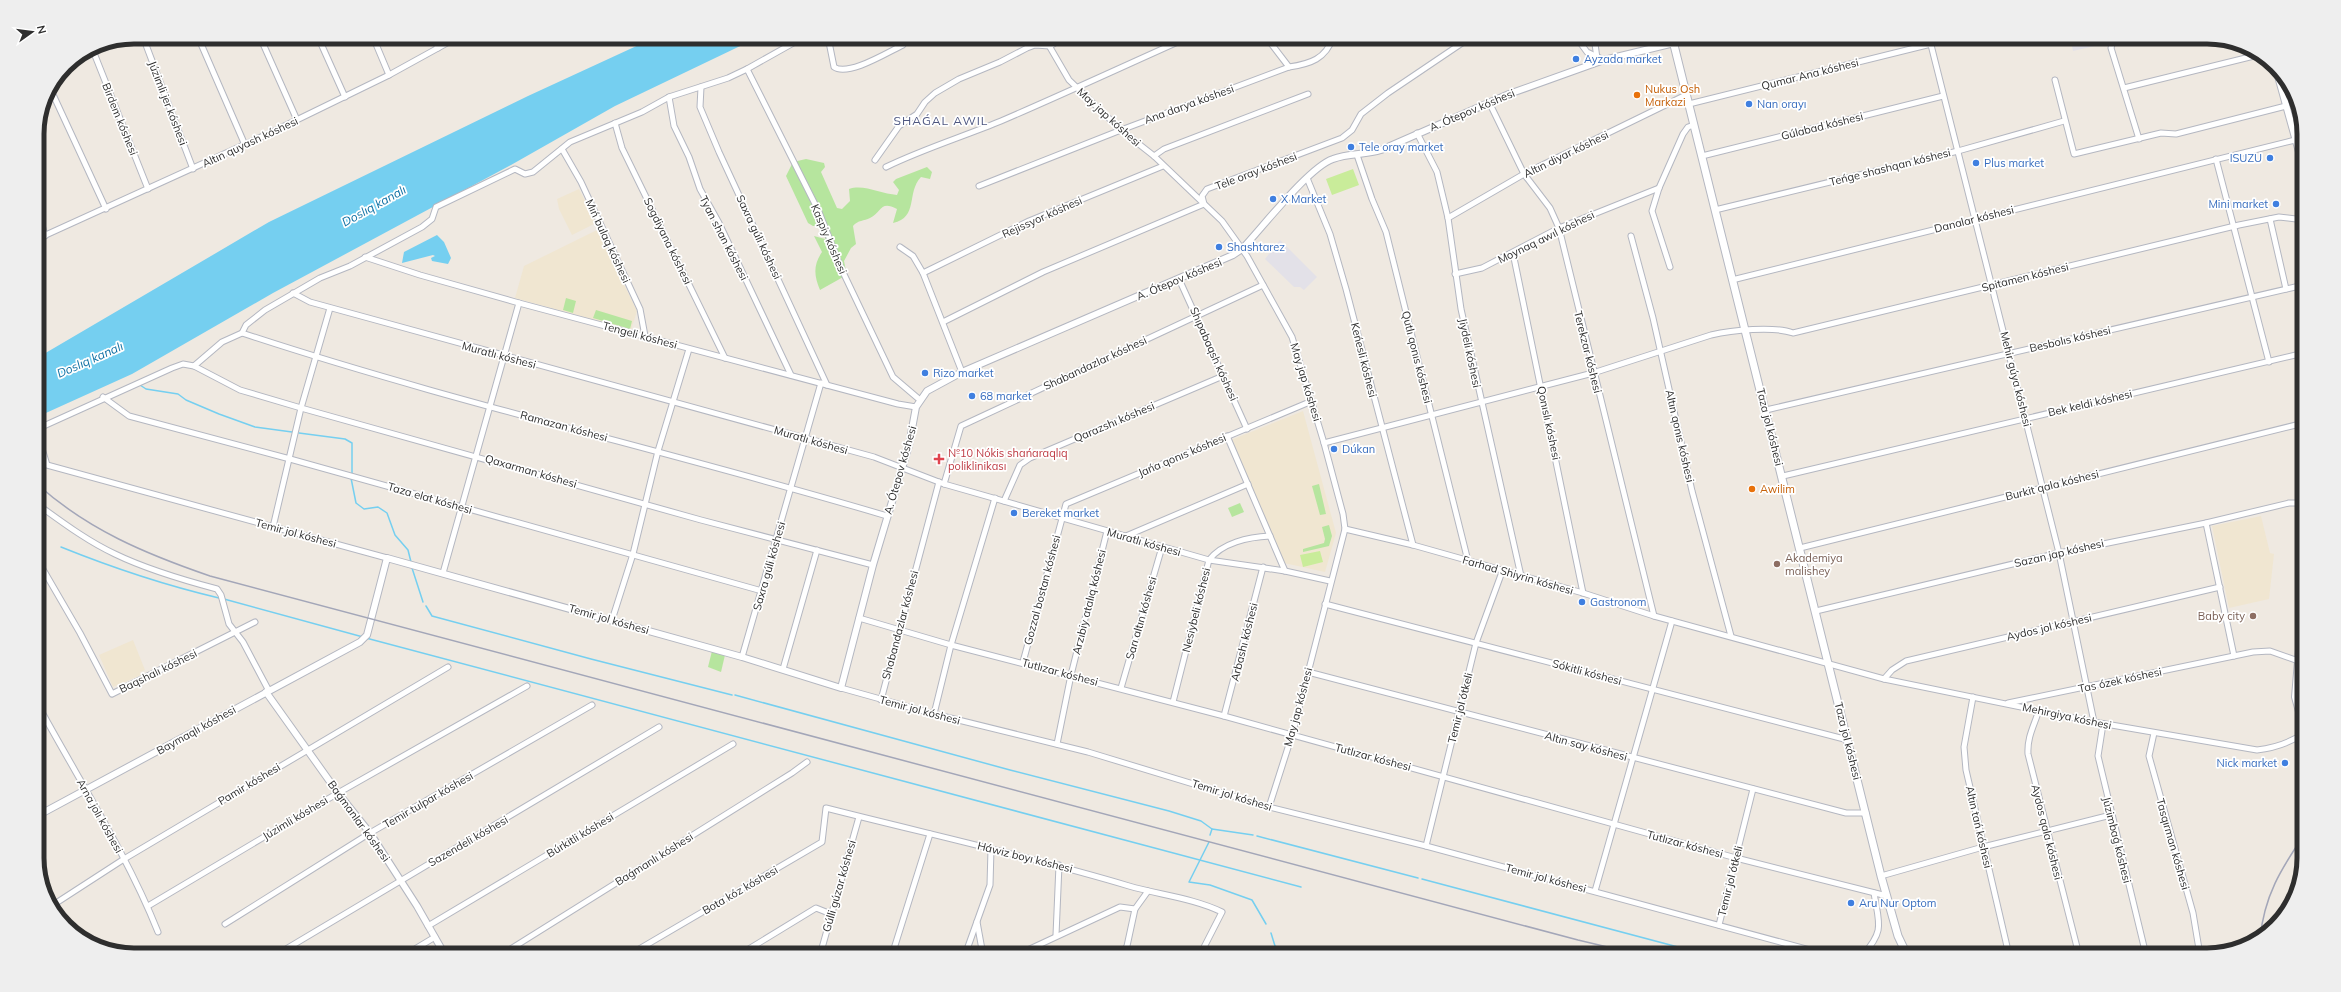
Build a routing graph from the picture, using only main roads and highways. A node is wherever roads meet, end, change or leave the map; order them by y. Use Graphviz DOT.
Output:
graph roads {
  1 [pos="1674,44"];
  2 [pos="1904,948"];
  1 -- 2 [label="main road, Taza jol kóshesi"];
}
